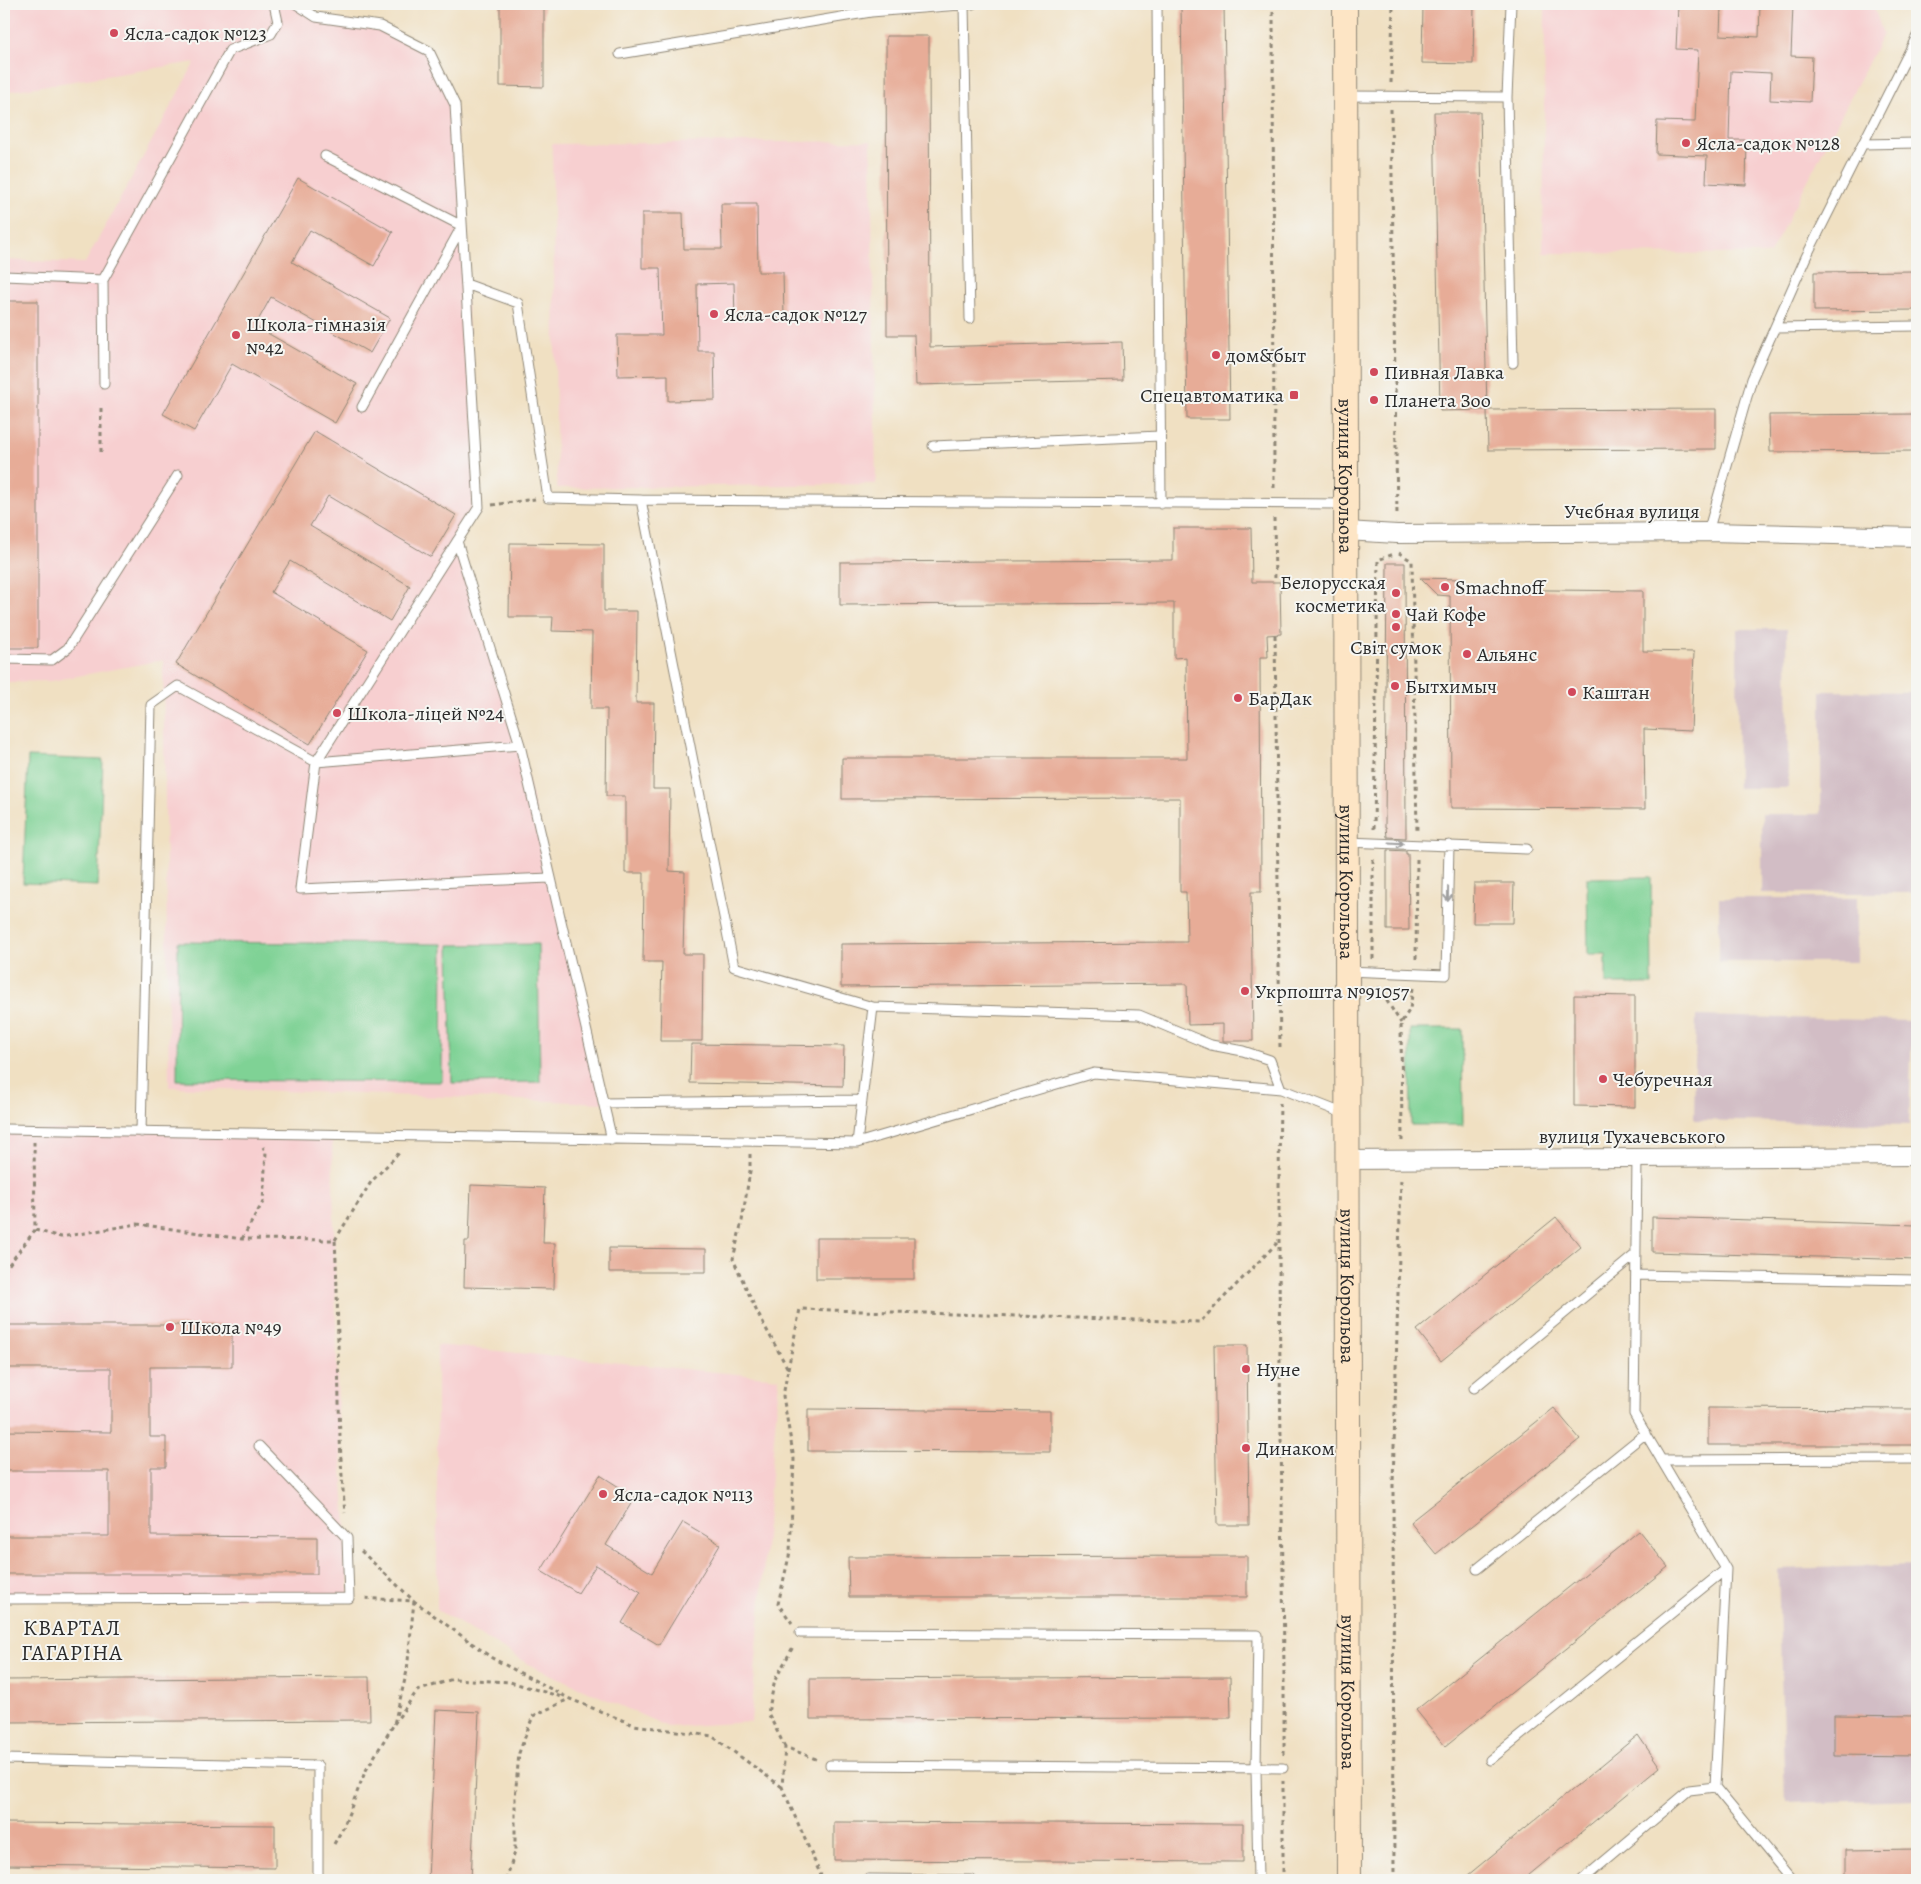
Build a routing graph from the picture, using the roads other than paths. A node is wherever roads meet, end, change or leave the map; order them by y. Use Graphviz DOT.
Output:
graph roads {
  1 [pos="274,4"];
  2 [pos="296,4"];
  3 [pos="964,4"];
  4 [pos="973,4"];
  5 [pos="1158,4"];
  6 [pos="1345,4"];
  7 [pos="1511,4"];
  8 [pos="1917,36"];
  9 [pos="620,54"];
  10 [pos="1345,96"];
  11 [pos="1506,97"];
  12 [pos="1917,143"];
  13 [pos="1863,144"];
  14 [pos="325,156"];
  15 [pos="462,226"];
  16 [pos="4,276"];
  17 [pos="103,280"];
  18 [pos="466,284"];
  19 [pos="970,319"];
  20 [pos="1917,326"];
  21 [pos="1775,328"];
  22 [pos="1513,363"];
  23 [pos="104,384"];
  24 [pos="362,407"];
  25 [pos="1160,436"];
  26 [pos="933,446"];
  27 [pos="178,475"];
  28 [pos="641,500"];
  29 [pos="1161,504"];
  30 [pos="1346,504"];
  31 [pos="1346,531"];
  32 [pos="1708,532"];
  33 [pos="1917,537"];
  34 [pos="457,541"];
  35 [pos="4,659"];
  36 [pos="520,745"];
  37 [pos="316,762"];
  38 [pos="1347,842"];
  39 [pos="1449,845"];
  40 [pos="1527,849"];
  41 [pos="550,878"];
  42 [pos="1347,971"];
  43 [pos="873,1007"];
  44 [pos="1281,1089"];
  45 [pos="862,1100"];
  46 [pos="603,1102"];
  47 [pos="1347,1115"];
  48 [pos="4,1129"];
  49 [pos="141,1132"];
  50 [pos="612,1140"];
  51 [pos="856,1143"];
  52 [pos="1917,1156"];
  53 [pos="1637,1157"];
  54 [pos="1348,1160"];
  55 [pos="1636,1254"];
  56 [pos="1636,1275"];
  57 [pos="1917,1280"];
  58 [pos="1474,1388"];
  59 [pos="1646,1433"];
  60 [pos="260,1446"];
  61 [pos="1661,1460"];
  62 [pos="1917,1460"];
  63 [pos="1477,1569"];
  64 [pos="1726,1569"];
  65 [pos="4,1599"];
  66 [pos="800,1633"];
  67 [pos="4,1759"];
  68 [pos="1490,1760"];
  69 [pos="830,1765"];
  70 [pos="1256,1768"];
  71 [pos="1284,1768"];
  72 [pos="1715,1787"];
  73 [pos="318,1876"];
  74 [pos="868,1879"];
  75 [pos="971,1880"];
  76 [pos="1258,1880"];
  77 [pos="1349,1880"];
  78 [pos="1582,1880"];
  79 [pos="1792,1880"];
  1 -- 17 [label="lane"];
  2 -- 15 [label="lane"];
  3 -- 4 [label="lane"];
  3 -- 9 [label="lane"];
  3 -- 19 [label="lane"];
  5 -- 25 [label="lane"];
  6 -- 10 [label="street, вулиця Корольова"];
  7 -- 11 [label="lane"];
  8 -- 13 [label="lane"];
  10 -- 11 [label="lane"];
  10 -- 30 [label="street, вулиця Корольова"];
  11 -- 22 [label="lane"];
  12 -- 13 [label="lane"];
  13 -- 21 [label="lane"];
  14 -- 15 [label="lane"];
  15 -- 18 [label="lane"];
  15 -- 24 [label="lane"];
  16 -- 17 [label="lane"];
  17 -- 23 [label="lane"];
  18 -- 28 [label="lane"];
  18 -- 34 [label="lane"];
  20 -- 21 [label="lane"];
  21 -- 32 [label="lane"];
  25 -- 26 [label="lane"];
  25 -- 29 [label="lane"];
  27 -- 35 [label="lane"];
  28 -- 29 [label="lane"];
  28 -- 43 [label="lane"];
  29 -- 30 [label="lane"];
  30 -- 31 [label="street, вулиця Корольова"];
  31 -- 32 [label="street, Учєбная вулиця"];
  31 -- 38 [label="street, вулиця Корольова"];
  32 -- 33 [label="street, Учєбная вулиця"];
  34 -- 36 [label="lane"];
  34 -- 37 [label="lane"];
  36 -- 37 [label="lane"];
  36 -- 41 [label="lane"];
  37 -- 41 [label="lane"];
  37 -- 49 [label="lane"];
  38 -- 39 [label="lane, one-way"];
  38 -- 42 [label="street, вулиця Корольова"];
  39 -- 40 [label="lane"];
  39 -- 42 [label="lane, one-way"];
  41 -- 46 [label="lane"];
  42 -- 47 [label="street, вулиця Корольова"];
  43 -- 44 [label="lane"];
  43 -- 45 [label="lane"];
  44 -- 47 [label="lane"];
  44 -- 51 [label="lane"];
  45 -- 46 [label="lane"];
  45 -- 51 [label="lane"];
  46 -- 50 [label="lane"];
  47 -- 54 [label="street, вулиця Корольова"];
  48 -- 49 [label="lane"];
  49 -- 50 [label="lane"];
  50 -- 51 [label="lane"];
  52 -- 53 [label="street, вулиця Тухачевського"];
  53 -- 54 [label="street, вулиця Тухачевського"];
  53 -- 55 [label="lane"];
  54 -- 77 [label="street, вулиця Корольова"];
  55 -- 56 [label="lane"];
  55 -- 58 [label="lane"];
  56 -- 57 [label="lane"];
  56 -- 59 [label="lane"];
  59 -- 61 [label="lane"];
  59 -- 63 [label="lane"];
  60 -- 65 [label="lane"];
  61 -- 62 [label="lane"];
  61 -- 64 [label="lane"];
  64 -- 68 [label="lane"];
  64 -- 72 [label="lane"];
  66 -- 70 [label="lane"];
  67 -- 73 [label="lane"];
  69 -- 70 [label="lane"];
  70 -- 71 [label="lane"];
  70 -- 76 [label="lane"];
  72 -- 78 [label="lane"];
  72 -- 79 [label="lane"];
  74 -- 75 [label="lane"];
}
